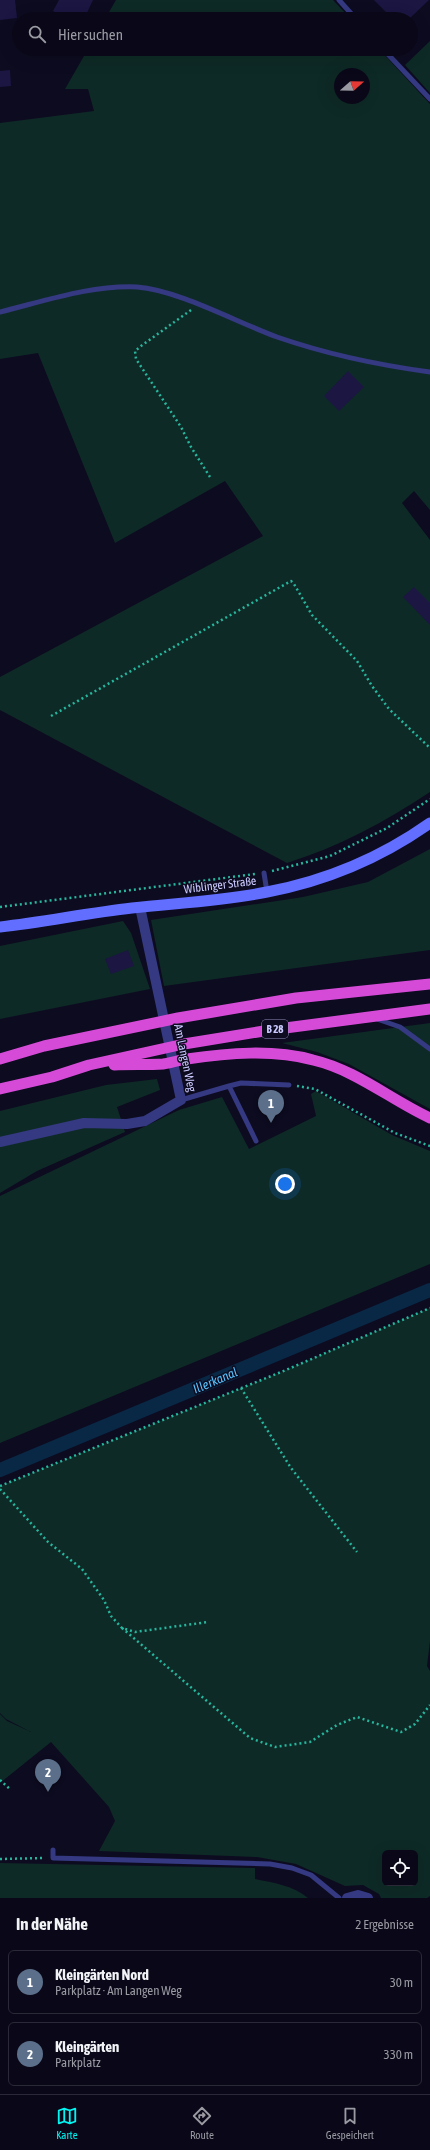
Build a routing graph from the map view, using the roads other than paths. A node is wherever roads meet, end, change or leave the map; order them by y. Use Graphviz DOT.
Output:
graph roads {
  1 [pos="339,0"];
  2 [pos="350,12"];
  3 [pos="390,56"];
  4 [pos="430,99"];
  5 [pos="0,312"];
  6 [pos="430,372"];
  7 [pos="430,823"];
  8 [pos="264,873"];
  9 [pos="267,892"];
  10 [pos="140,907"];
  11 [pos="0,927"];
  12 [pos="430,984"];
  13 [pos="430,1009"];
  14 [pos="370,1016"];
  15 [pos="430,1049"];
  16 [pos="0,1059"];
  17 [pos="89,1065"];
  18 [pos="229,1086"];
  19 [pos="289,1086"];
  20 [pos="0,1089"];
  21 [pos="181,1100"];
  22 [pos="430,1118"];
  23 [pos="256,1141"];
  24 [pos="0,1142"];
  25 [pos="54,1850"];
  26 [pos="339,1898"];
  27 [pos="347,1898"];
  28 [pos="368,1898"];
  1 -- 2 [label="lane"];
  3 -- 4 [label="lane"];
  5 -- 6 [label="lane"];
  7 -- 9 [label="main road, Wiblinger Straße"];
  8 -- 9 [label="lane"];
  9 -- 10 [label="main road, Wiblinger Straße"];
  10 -- 11 [label="main road, Wiblinger Straße"];
  10 -- 21 [label="street, Am Langen Weg"];
  12 -- 16 [label="highway, B 28"];
  13 -- 14 [label="highway, B 28"];
  14 -- 15 [label="lane"];
  14 -- 17 [label="highway, B 28"];
  17 -- 20 [label="highway, B 28"];
  17 -- 22 [label="highway"];
  18 -- 19 [label="lane"];
  18 -- 21 [label="lane"];
  18 -- 23 [label="lane"];
  21 -- 24 [label="street, Am Langen Weg"];
  25 -- 26 [label="lane"];
  27 -- 28 [label="street"];
}
